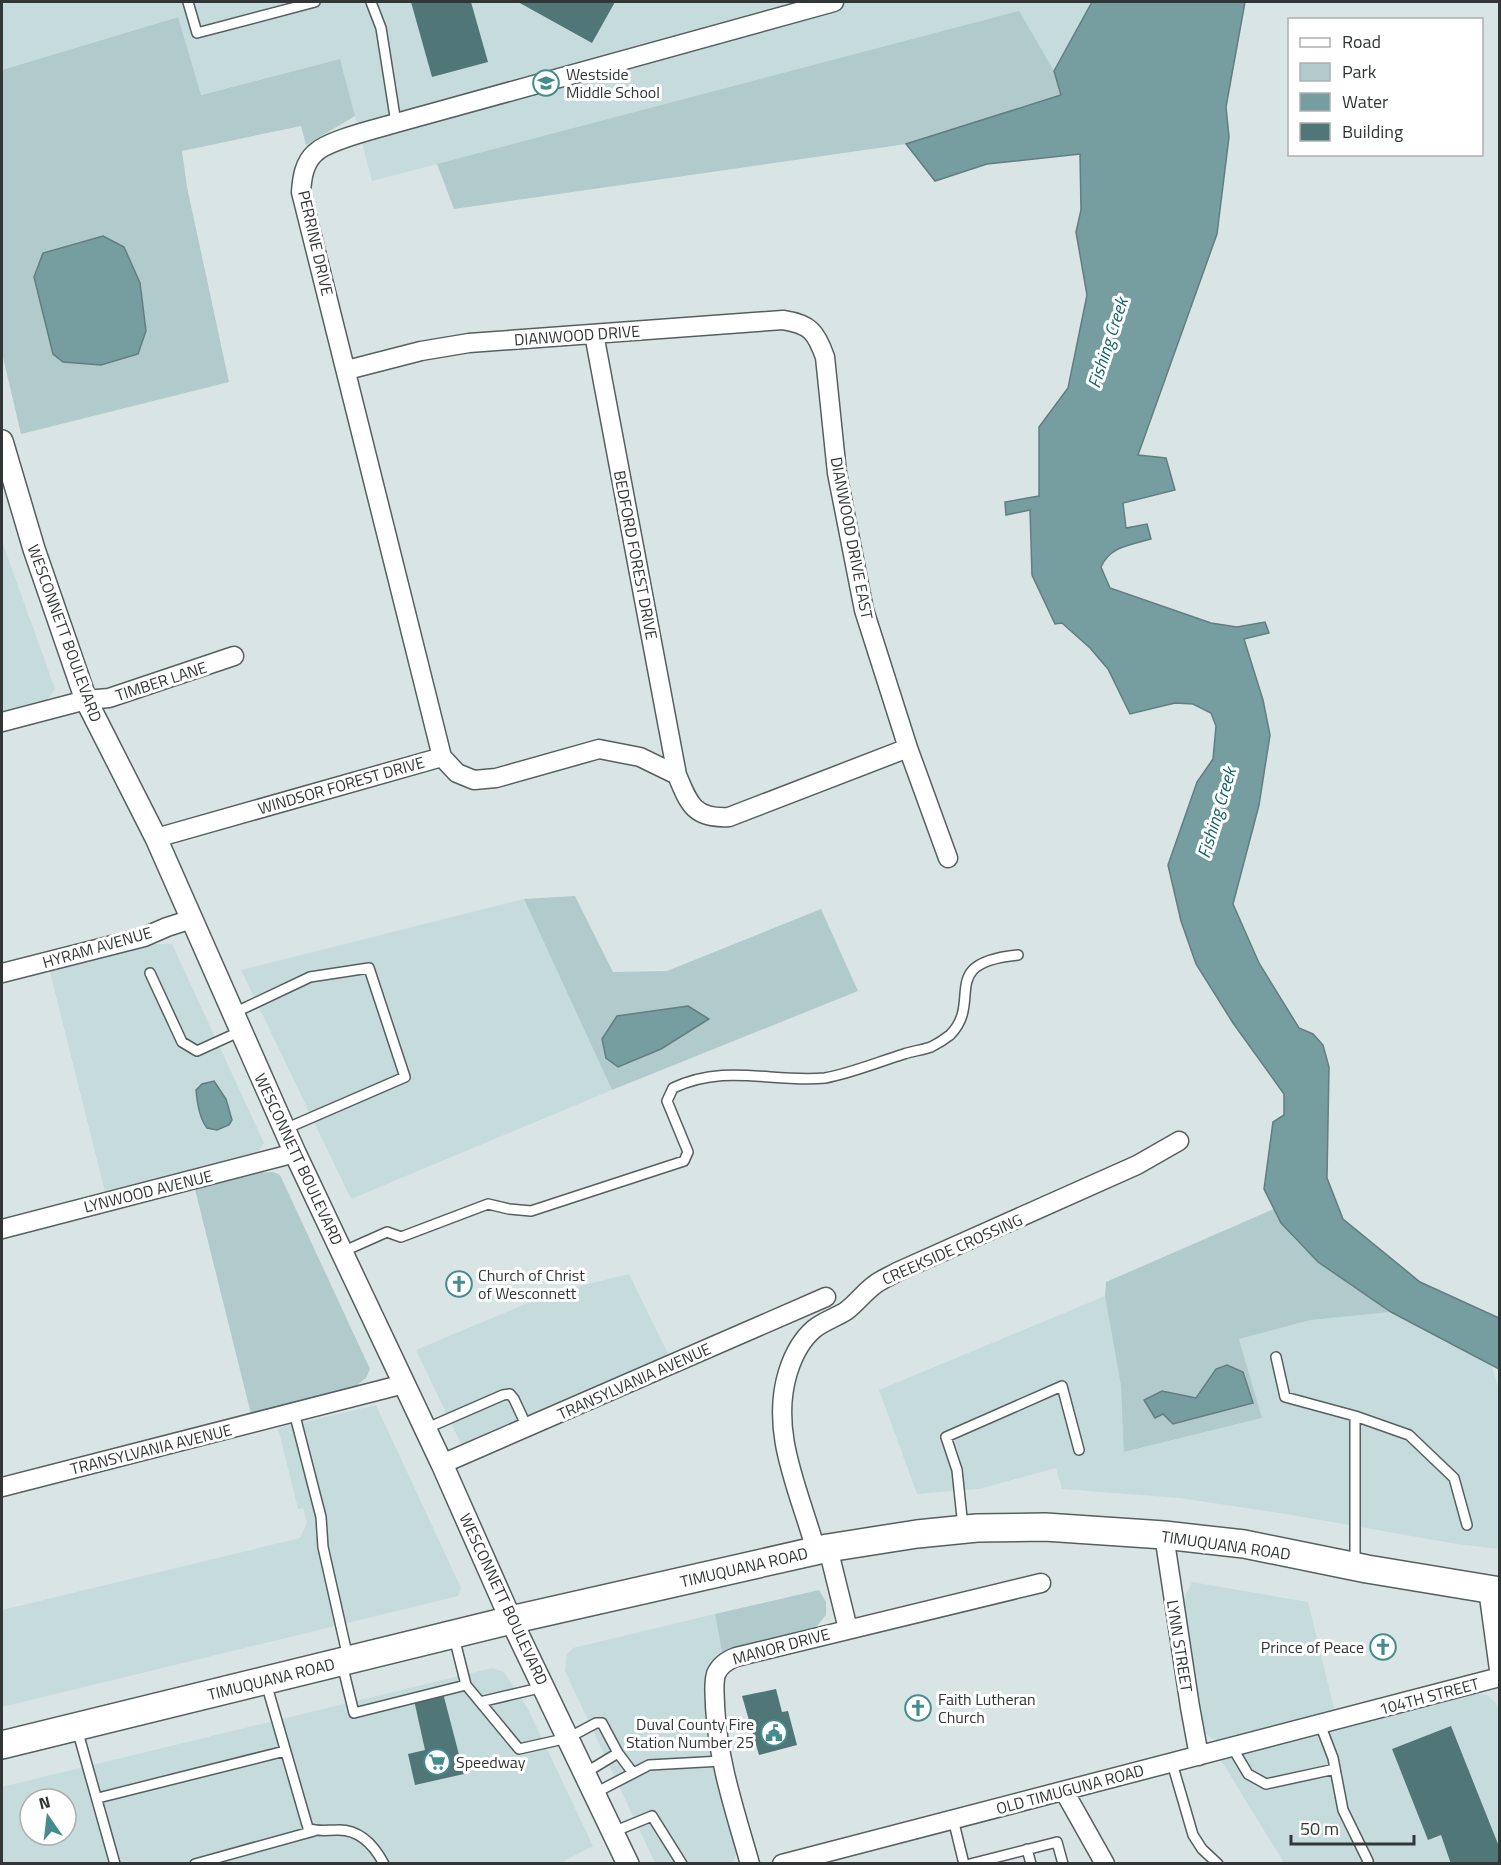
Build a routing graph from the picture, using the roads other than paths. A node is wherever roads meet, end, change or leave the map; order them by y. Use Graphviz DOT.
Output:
graph roads {
  1 [pos="188,2"];
  2 [pos="315,2"];
  3 [pos="371,2"];
  4 [pos="834,2"];
  5 [pos="396,123"];
  6 [pos="809,327"];
  7 [pos="594,334"];
  8 [pos="347,370"];
  9 [pos="2,441"];
  10 [pos="234,656"];
  11 [pos="86,700"];
  12 [pos="2,722"];
  13 [pos="908,748"];
  14 [pos="442,757"];
  15 [pos="677,775"];
  16 [pos="156,838"];
  17 [pos="948,858"];
  18 [pos="192,919"];
  19 [pos="1018,955"];
  20 [pos="2,973"];
  21 [pos="150,973"];
  22 [pos="237,1022"];
  23 [pos="285,1130"];
  24 [pos="1179,1141"];
  25 [pos="295,1153"];
  26 [pos="2,1229"];
  27 [pos="342,1252"];
  28 [pos="826,1297"];
  29 [pos="1276,1357"];
  30 [pos="404,1384"];
  31 [pos="294,1412"];
  32 [pos="1355,1416"];
  33 [pos="527,1427"];
  34 [pos="425,1429"];
  35 [pos="1079,1450"];
  36 [pos="442,1464"];
  37 [pos="2,1487"];
  38 [pos="1467,1525"];
  39 [pos="964,1529"];
  40 [pos="1164,1536"];
  41 [pos="822,1549"];
  42 [pos="1355,1566"];
  43 [pos="1041,1583"];
  44 [pos="1494,1590"];
  45 [pos="511,1620"];
  46 [pos="848,1629"];
  47 [pos="453,1634"];
  48 [pos="345,1661"];
  49 [pos="1500,1677"];
  50 [pos="266,1680"];
  51 [pos="466,1685"];
  52 [pos="544,1688"];
  53 [pos="480,1702"];
  54 [pos="1358,1714"];
  55 [pos="1320,1724"];
  56 [pos="77,1727"];
  57 [pos="568,1738"];
  58 [pos="2,1745"];
  59 [pos="1232,1747"];
  60 [pos="285,1751"];
  61 [pos="618,1753"];
  62 [pos="1199,1756"];
  63 [pos="722,1761"];
  64 [pos="1172,1763"];
  65 [pos="1335,1769"];
  66 [pos="585,1773"];
  67 [pos="633,1773"];
  68 [pos="1064,1791"];
  69 [pos="595,1793"];
  70 [pos="98,1798"];
  71 [pos="953,1820"];
  72 [pos="314,1831"];
  73 [pos="613,1832"];
  74 [pos="1027,1849"];
  75 [pos="812,1860"];
  76 [pos="1003,1860"];
  77 [pos="115,1863"];
  78 [pos="195,1863"];
  79 [pos="384,1863"];
  80 [pos="628,1863"];
  81 [pos="682,1863"];
  82 [pos="750,1863"];
  83 [pos="782,1863"];
  84 [pos="964,1863"];
  85 [pos="970,1863"];
  86 [pos="1031,1863"];
  87 [pos="1063,1863"];
  88 [pos="1105,1863"];
  89 [pos="1218,1863"];
  90 [pos="1367,1863"];
  1 -- 2 [label="lane"];
  3 -- 5 [label="lane"];
  4 -- 5 [label="street, PERRINE DRIVE"];
  5 -- 8 [label="street, PERRINE DRIVE"];
  6 -- 7 [label="street, DIANWOOD DRIVE"];
  6 -- 13 [label="street, DIANWOOD DRIVE EAST"];
  7 -- 8 [label="street, DIANWOOD DRIVE"];
  7 -- 15 [label="street, BEDFORD FOREST DRIVE"];
  8 -- 14 [label="street, PERRINE DRIVE"];
  9 -- 11 [label="street, WESCONNETT BOULEVARD"];
  10 -- 11 [label="street, TIMBER LANE"];
  11 -- 12 [label="street, TIMBER LANE"];
  11 -- 16 [label="street, WESCONNETT BOULEVARD"];
  13 -- 15 [label="street"];
  13 -- 17 [label="street, DIANWOOD DRIVE EAST"];
  14 -- 15 [label="street, WINDSOR FOREST DRIVE"];
  14 -- 16 [label="street, WINDSOR FOREST DRIVE"];
  16 -- 18 [label="street, WESCONNETT BOULEVARD"];
  18 -- 20 [label="street, HYRAM AVENUE"];
  18 -- 22 [label="street, WESCONNETT BOULEVARD"];
  19 -- 27 [label="lane"];
  21 -- 22 [label="lane"];
  22 -- 23 [label="street, WESCONNETT BOULEVARD"];
  22 -- 23 [label="lane"];
  23 -- 25 [label="street, WESCONNETT BOULEVARD"];
  24 -- 41 [label="street, CREEKSIDE CROSSING"];
  25 -- 26 [label="street, LYNWOOD AVENUE"];
  25 -- 27 [label="street, WESCONNETT BOULEVARD"];
  27 -- 30 [label="street, WESCONNETT BOULEVARD"];
  28 -- 33 [label="street, TRANSYLVANIA AVENUE"];
  29 -- 32 [label="lane"];
  30 -- 31 [label="street, TRANSYLVANIA AVENUE"];
  30 -- 34 [label="street, WESCONNETT BOULEVARD"];
  31 -- 37 [label="street, TRANSYLVANIA AVENUE"];
  31 -- 48 [label="lane"];
  32 -- 38 [label="lane"];
  32 -- 42 [label="lane"];
  33 -- 34 [label="lane"];
  33 -- 36 [label="street, TRANSYLVANIA AVENUE"];
  34 -- 36 [label="street, WESCONNETT BOULEVARD"];
  35 -- 39 [label="lane"];
  36 -- 45 [label="street, WESCONNETT BOULEVARD"];
  39 -- 40 [label="main road, TIMUQUANA ROAD"];
  39 -- 41 [label="main road, TIMUQUANA ROAD"];
  40 -- 42 [label="main road, TIMUQUANA ROAD"];
  40 -- 62 [label="street, LYNN STREET"];
  41 -- 45 [label="main road, TIMUQUANA ROAD"];
  41 -- 46 [label="street, CREEKSIDE CROSSING"];
  42 -- 44 [label="main road, TIMUQUANA ROAD"];
  43 -- 46 [label="street, MANOR DRIVE"];
  44 -- 49 [label="street"];
  45 -- 47 [label="main road, TIMUQUANA ROAD"];
  45 -- 52 [label="street, WESCONNETT BOULEVARD"];
  46 -- 63 [label="street, MANOR DRIVE"];
  47 -- 48 [label="main road, TIMUQUANA ROAD"];
  47 -- 51 [label="lane"];
  48 -- 50 [label="main road, TIMUQUANA ROAD"];
  48 -- 51 [label="lane"];
  49 -- 54 [label="street, 104TH STREET"];
  50 -- 56 [label="main road, TIMUQUANA ROAD"];
  50 -- 60 [label="lane"];
  51 -- 53 [label="lane"];
  52 -- 53 [label="lane"];
  52 -- 57 [label="street, WESCONNETT BOULEVARD"];
  53 -- 57 [label="lane"];
  54 -- 55 [label="street, OLD TIMUGUNA ROAD"];
  55 -- 59 [label="street, OLD TIMUGUNA ROAD"];
  55 -- 65 [label="lane"];
  56 -- 58 [label="main road, TIMUQUANA ROAD"];
  56 -- 70 [label="lane"];
  57 -- 61 [label="lane"];
  57 -- 66 [label="street, WESCONNETT BOULEVARD"];
  59 -- 62 [label="street, OLD TIMUGUNA ROAD"];
  59 -- 65 [label="lane"];
  60 -- 70 [label="lane"];
  60 -- 72 [label="lane"];
  61 -- 66 [label="lane"];
  61 -- 67 [label="lane"];
  62 -- 64 [label="street, OLD TIMUGUNA ROAD"];
  63 -- 67 [label="lane"];
  63 -- 82 [label="street, MANOR DRIVE"];
  64 -- 68 [label="street, OLD TIMUGUNA ROAD"];
  64 -- 89 [label="lane"];
  65 -- 90 [label="lane"];
  66 -- 69 [label="street, WESCONNETT BOULEVARD"];
  67 -- 69 [label="lane"];
  68 -- 71 [label="street, OLD TIMUGUNA ROAD"];
  68 -- 88 [label="street"];
  69 -- 73 [label="street, WESCONNETT BOULEVARD"];
  70 -- 77 [label="lane"];
  71 -- 75 [label="street, OLD TIMUGUNA ROAD"];
  71 -- 84 [label="lane"];
  72 -- 78 [label="lane"];
  72 -- 79 [label="lane"];
  73 -- 80 [label="street, WESCONNETT BOULEVARD"];
  73 -- 81 [label="lane"];
  74 -- 76 [label="lane"];
  74 -- 86 [label="lane"];
  74 -- 87 [label="lane"];
  75 -- 83 [label="street, OLD TIMUGUNA ROAD"];
  76 -- 85 [label="lane"];
}
